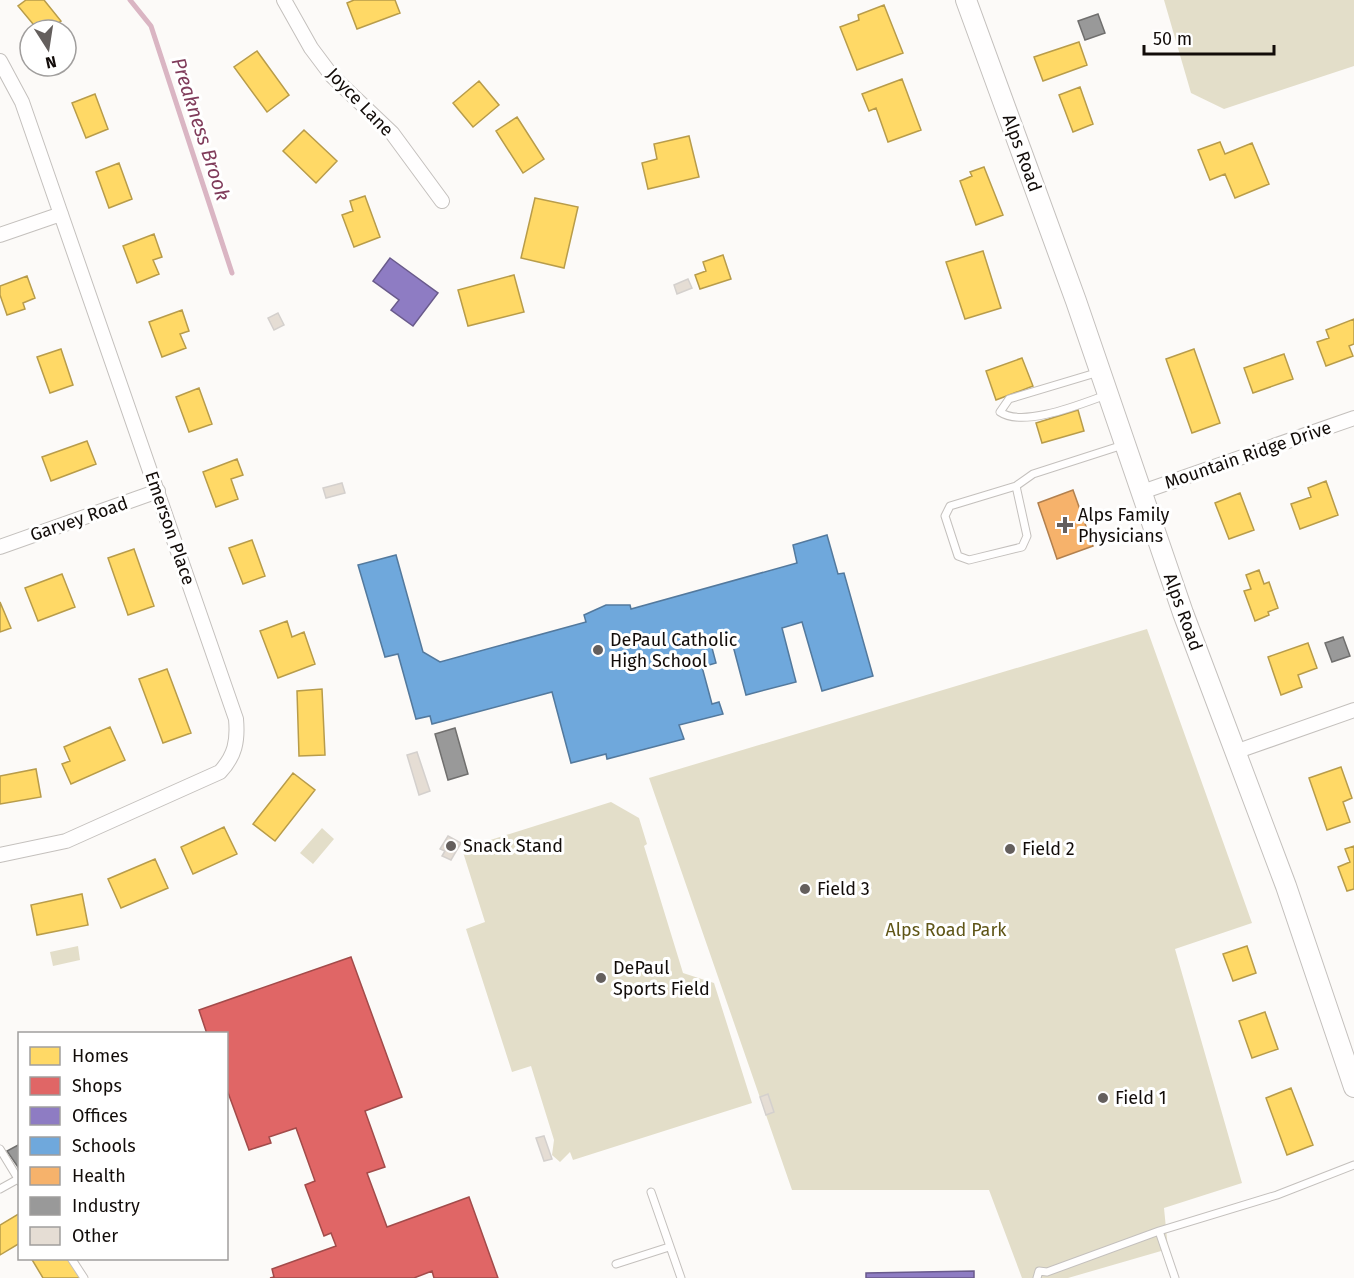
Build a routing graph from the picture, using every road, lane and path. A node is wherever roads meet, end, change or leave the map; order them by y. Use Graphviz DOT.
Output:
graph roads {
  1 [pos="284,0"];
  2 [pos="966,0"];
  3 [pos="0,61"];
  4 [pos="442,201"];
  5 [pos="62,214"];
  6 [pos="0,235"];
  7 [pos="1100,372"];
  8 [pos="1108,394"];
  9 [pos="1354,418"];
  10 [pos="1125,444"];
  11 [pos="1016,486"];
  12 [pos="158,491"];
  13 [pos="1142,492"];
  14 [pos="0,547"];
  15 [pos="1354,710"];
  16 [pos="1235,752"];
  17 [pos="0,855"];
  18 [pos="1354,1087"];
  19 [pos="0,1149"];
  20 [pos="1354,1165"];
  21 [pos="18,1178"];
  22 [pos="18,1180"];
  23 [pos="0,1189"];
  24 [pos="651,1192"];
  25 [pos="1159,1231"];
  26 [pos="669,1247"];
  27 [pos="72,1260"];
  28 [pos="616,1264"];
  29 [pos="84,1278"];
  30 [pos="681,1278"];
  31 [pos="1037,1278"];
  32 [pos="1175,1278"];
  1 -- 4 [label="street, Joyce Lane"];
  2 -- 7 [label="main road, Alps Road"];
  3 -- 5 [label="street, Emerson Place"];
  5 -- 6 [label="street"];
  5 -- 12 [label="street, Emerson Place"];
  7 -- 8 [label="main road, Alps Road"];
  7 -- 8 [label="lane"];
  8 -- 10 [label="main road, Alps Road"];
  9 -- 13 [label="street, Mountain Ridge Drive"];
  10 -- 11 [label="lane"];
  10 -- 13 [label="main road, Alps Road"];
  11 -- 11 [label="lane"];
  12 -- 14 [label="street, Garvey Road"];
  12 -- 17 [label="street, Emerson Place"];
  13 -- 16 [label="main road, Alps Road"];
  15 -- 16 [label="street"];
  16 -- 18 [label="main road, Alps Road"];
  19 -- 21 [label="lane"];
  20 -- 25 [label="lane"];
  22 -- 23 [label="lane"];
  24 -- 26 [label="lane"];
  25 -- 31 [label="lane"];
  25 -- 32 [label="lane"];
  26 -- 28 [label="lane"];
  26 -- 30 [label="lane"];
  27 -- 29 [label="lane"];
}
